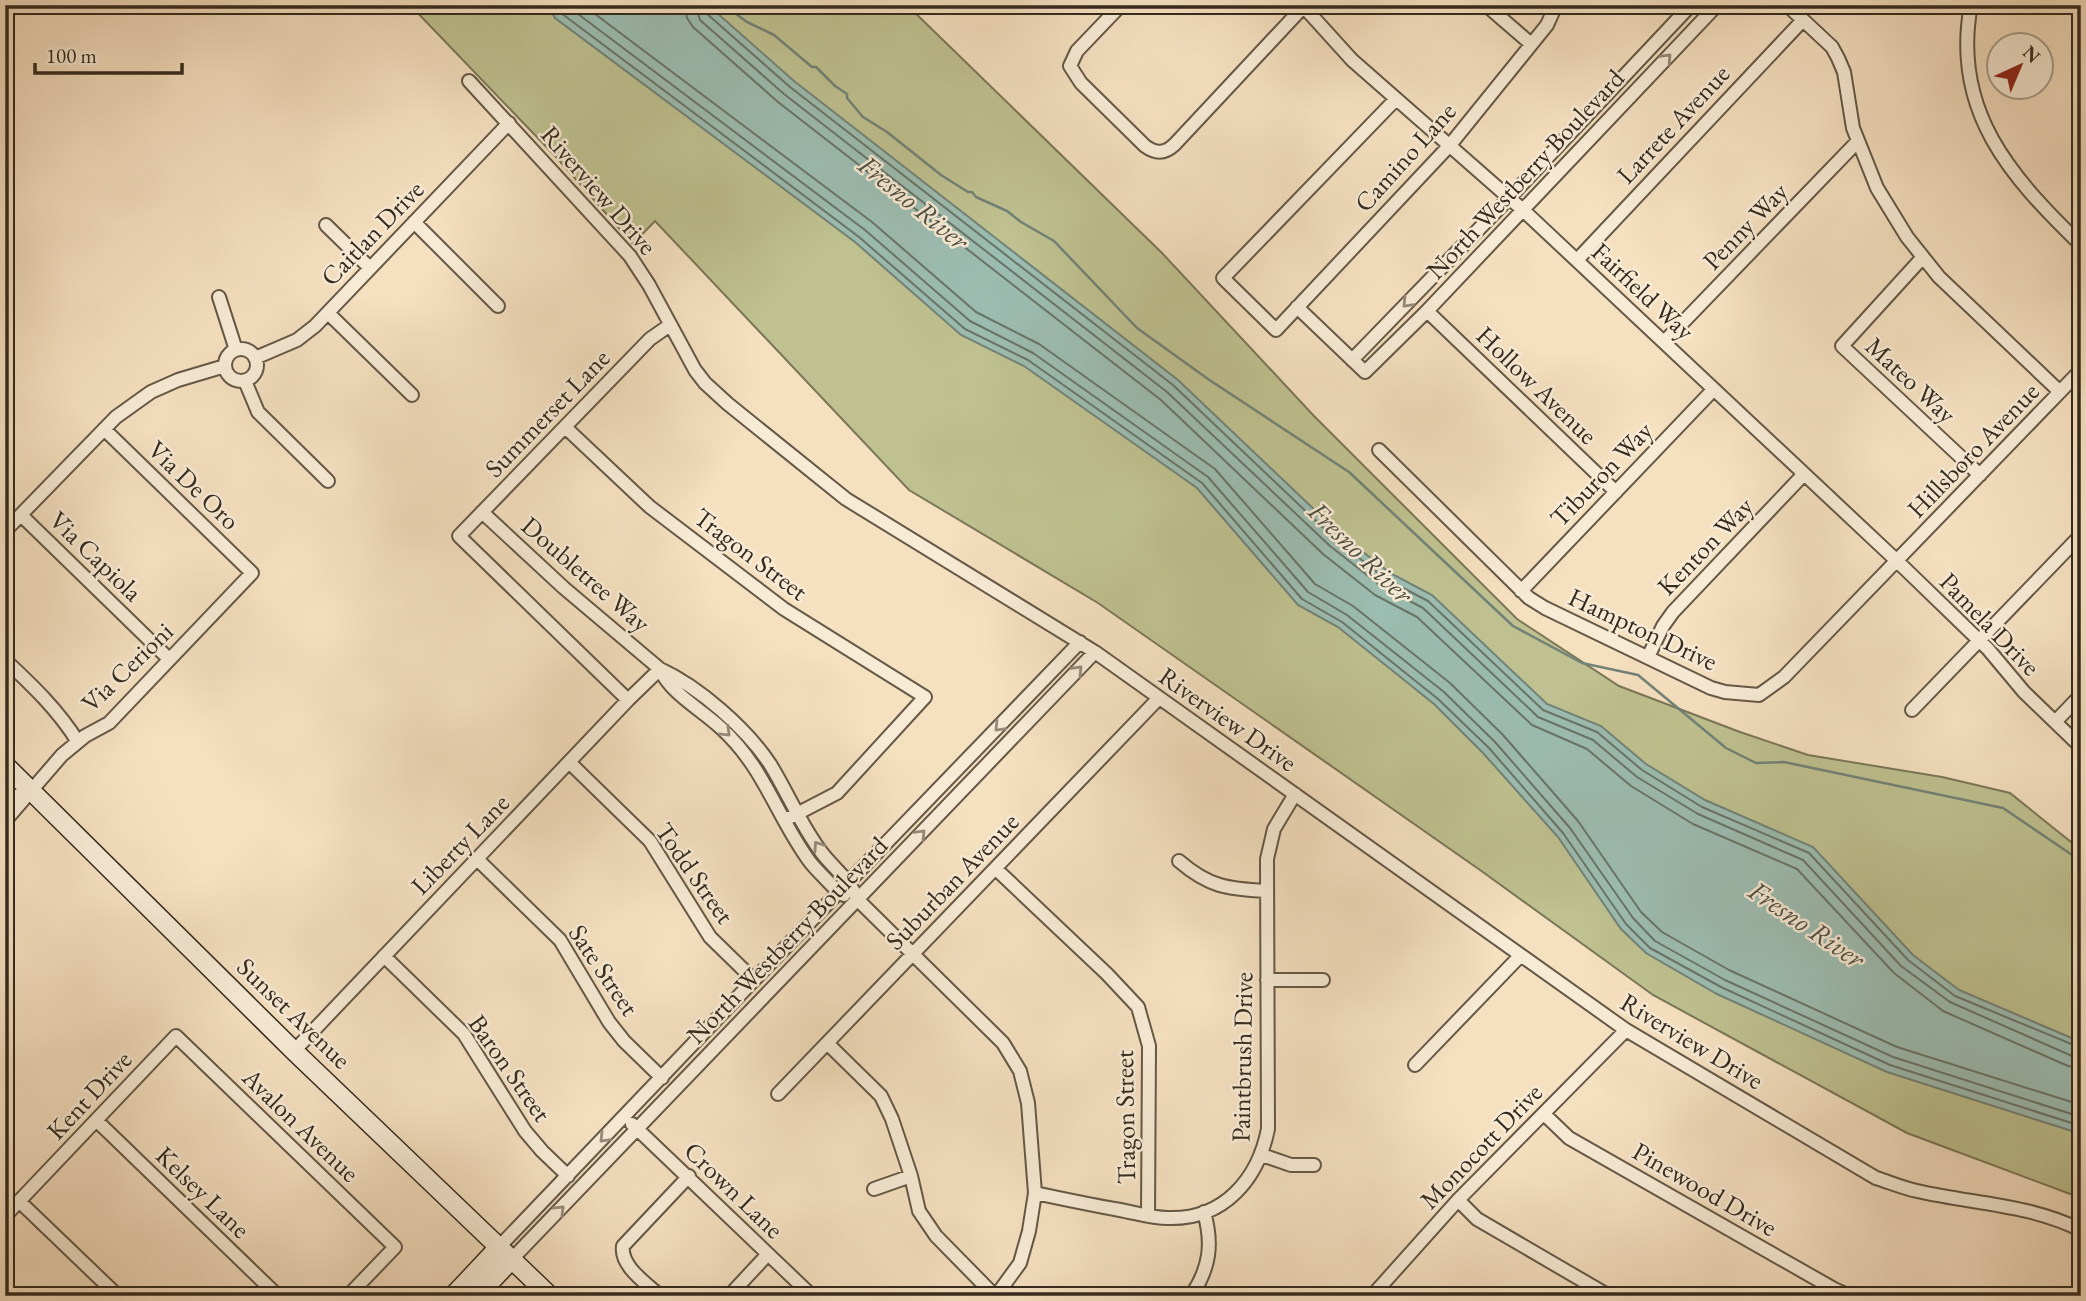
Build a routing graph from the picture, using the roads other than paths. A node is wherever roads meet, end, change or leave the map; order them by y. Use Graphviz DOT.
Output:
graph roads {
  1 [pos="1121,5"];
  2 [pos="1486,5"];
  3 [pos="1556,5"];
  4 [pos="1691,5"];
  5 [pos="1717,5"];
  6 [pos="1787,5"];
  7 [pos="1971,5"];
  8 [pos="1305,6"];
  9 [pos="1803,20"];
  10 [pos="1531,44"];
  11 [pos="469,81"];
  12 [pos="1396,99"];
  13 [pos="509,122"];
  14 [pos="1858,141"];
  15 [pos="1450,145"];
  16 [pos="1510,197"];
  17 [pos="1524,209"];
  18 [pos="414,222"];
  19 [pos="327,225"];
  20 [pos="2081,245"];
  21 [pos="1923,257"];
  22 [pos="1577,260"];
  23 [pos="370,268"];
  24 [pos="219,298"];
  25 [pos="498,306"];
  26 [pos="1297,307"];
  27 [pos="1427,311"];
  28 [pos="328,313"];
  29 [pos="670,326"];
  30 [pos="1664,342"];
  31 [pos="236,350"];
  32 [pos="255,358"];
  33 [pos="1352,360"];
  34 [pos="225,366"];
  35 [pos="2081,370"];
  36 [pos="245,381"];
  37 [pos="1714,389"];
  38 [pos="2060,392"];
  39 [pos="412,395"];
  40 [pos="565,427"];
  41 [pos="104,429"];
  42 [pos="1379,450"];
  43 [pos="1804,474"];
  44 [pos="1980,475"];
  45 [pos="328,481"];
  46 [pos="1616,492"];
  47 [pos="482,512"];
  48 [pos="21,514"];
  49 [pos="5,531"];
  50 [pos="2081,535"];
  51 [pos="1897,561"];
  52 [pos="251,573"];
  53 [pos="1521,591"];
  54 [pos="1979,641"];
  55 [pos="1080,642"];
  56 [pos="1095,652"];
  57 [pos="1648,657"];
  58 [pos="169,659"];
  59 [pos="5,660"];
  60 [pos="660,669"];
  61 [pos="2081,695"];
  62 [pos="1159,698"];
  63 [pos="628,699"];
  64 [pos="1912,710"];
  65 [pos="2055,722"];
  66 [pos="78,742"];
  67 [pos="2081,747"];
  68 [pos="569,762"];
  69 [pos="5,765"];
  70 [pos="30,790"];
  71 [pos="1295,794"];
  72 [pos="5,801"];
  73 [pos="791,817"];
  74 [pos="5,821"];
  75 [pos="477,859"];
  76 [pos="1179,861"];
  77 [pos="996,869"];
  78 [pos="850,882"];
  79 [pos="1266,891"];
  80 [pos="839,893"];
  81 [pos="858,900"];
  82 [pos="913,954"];
  83 [pos="384,956"];
  84 [pos="1520,956"];
  85 [pos="754,980"];
  86 [pos="1267,980"];
  87 [pos="1323,980"];
  88 [pos="1626,1030"];
  89 [pos="176,1036"];
  90 [pos="827,1044"];
  91 [pos="295,1051"];
  92 [pos="1415,1065"];
  93 [pos="662,1078"];
  94 [pos="778,1094"];
  95 [pos="1544,1114"];
  96 [pos="625,1116"];
  97 [pos="96,1120"];
  98 [pos="638,1129"];
  99 [pos="1262,1155"];
  100 [pos="1314,1165"];
  101 [pos="568,1176"];
  102 [pos="689,1176"];
  103 [pos="911,1176"];
  104 [pos="874,1189"];
  105 [pos="1035,1193"];
  106 [pos="1458,1200"];
  107 [pos="19,1201"];
  108 [pos="1204,1212"];
  109 [pos="5,1216"];
  110 [pos="1148,1216"];
  111 [pos="2081,1230"];
  112 [pos="505,1253"];
  113 [pos="768,1254"];
  114 [pos="118,1296"];
  115 [pos="278,1296"];
  116 [pos="348,1296"];
  117 [pos="453,1296"];
  118 [pos="477,1296"];
  119 [pos="550,1296"];
  120 [pos="660,1296"];
  121 [pos="729,1296"];
  122 [pos="813,1296"];
  123 [pos="995,1296"];
  124 [pos="1191,1296"];
  125 [pos="1372,1296"];
  126 [pos="1609,1296"];
  127 [pos="1850,1296"];
  1 -- 8 [label="street"];
  2 -- 10 [label="street"];
  3 -- 10 [label="street, Camino Lane"];
  4 -- 16 [label="street, North Westberry Boulevard"];
  17 -- 5 [label="street, North Westberry Boulevard, one-way"];
  6 -- 9 [label="street"];
  7 -- 20 [label="street"];
  8 -- 12 [label="street, Fairfield Way"];
  9 -- 14 [label="street"];
  9 -- 22 [label="street, Larrete Avenue"];
  10 -- 15 [label="street, Camino Lane"];
  11 -- 13 [label="street, Riverview Drive"];
  12 -- 15 [label="street, Fairfield Way"];
  12 -- 26 [label="street, Camino Lane"];
  13 -- 18 [label="street, Caitlan Drive"];
  13 -- 29 [label="street, Riverview Drive"];
  14 -- 21 [label="street"];
  14 -- 30 [label="street, Penny Way"];
  15 -- 16 [label="street, Fairfield Way"];
  15 -- 26 [label="street, Camino Lane"];
  16 -- 17 [label="street, Fairfield Way"];
  16 -- 33 [label="street, North Westberry Boulevard, one-way"];
  17 -- 22 [label="street, Fairfield Way"];
  17 -- 27 [label="street, North Westberry Boulevard"];
  18 -- 23 [label="street, Caitlan Drive"];
  18 -- 25 [label="street"];
  19 -- 23 [label="street"];
  21 -- 38 [label="street"];
  21 -- 44 [label="street, Mateo Way"];
  22 -- 30 [label="street, Fairfield Way"];
  23 -- 28 [label="street, Caitlan Drive"];
  24 -- 31 [label="street"];
  26 -- 33 [label="street"];
  27 -- 33 [label="street, North Westberry Boulevard"];
  27 -- 46 [label="street, Hollow Avenue"];
  28 -- 32 [label="street, Caitlan Drive"];
  28 -- 39 [label="street"];
  29 -- 40 [label="street, Summerset Lane"];
  29 -- 55 [label="street, Riverview Drive"];
  30 -- 37 [label="street, Fairfield Way"];
  31 -- 32 [label="street"];
  31 -- 34 [label="street"];
  32 -- 36 [label="street"];
  34 -- 36 [label="street"];
  34 -- 41 [label="street"];
  35 -- 38 [label="street, Hillsboro Avenue"];
  36 -- 45 [label="street"];
  37 -- 43 [label="street, Fairfield Way"];
  37 -- 46 [label="street, Tiburon Way"];
  38 -- 44 [label="street, Hillsboro Avenue"];
  40 -- 47 [label="street, Summerset Lane"];
  40 -- 73 [label="street, Tragon Street"];
  41 -- 48 [label="street"];
  41 -- 52 [label="street, Via De Oro"];
  42 -- 53 [label="street, Hampton Drive"];
  43 -- 51 [label="street, Fairfield Way"];
  43 -- 57 [label="street, Kenton Way"];
  44 -- 51 [label="street, Hillsboro Avenue"];
  46 -- 53 [label="street, Tiburon Way"];
  47 -- 60 [label="street, Doubletree Way"];
  47 -- 63 [label="street, Summerset Lane"];
  48 -- 49 [label="street"];
  48 -- 58 [label="street, Via Capiola"];
  50 -- 54 [label="street"];
  51 -- 54 [label="street, Pamela Drive"];
  51 -- 57 [label="street, Hampton Drive"];
  52 -- 58 [label="street, Via Cerioni"];
  53 -- 57 [label="street, Hampton Drive"];
  54 -- 64 [label="street"];
  54 -- 65 [label="street, Pamela Drive"];
  55 -- 56 [label="street, Riverview Drive"];
  55 -- 78 [label="street, North Westberry Boulevard, one-way"];
  56 -- 62 [label="street, Riverview Drive"];
  81 -- 56 [label="street, North Westberry Boulevard, one-way"];
  58 -- 66 [label="street, Via Cerioni"];
  59 -- 66 [label="street"];
  60 -- 63 [label="street, Liberty Lane"];
  60 -- 73 [label="street, Doubletree Way"];
  61 -- 65 [label="street"];
  62 -- 71 [label="street, Riverview Drive"];
  62 -- 77 [label="street, Suburban Avenue"];
  63 -- 68 [label="street, Liberty Lane"];
  65 -- 67 [label="street, Pamela Drive"];
  66 -- 70 [label="street, Via Cerioni"];
  68 -- 75 [label="street, Liberty Lane"];
  68 -- 85 [label="street, Todd Street"];
  69 -- 70 [label="main road, Sunset Avenue"];
  70 -- 72 [label="street, Via Cerioni"];
  70 -- 74 [label="street, Via Cerioni"];
  70 -- 91 [label="main road, Sunset Avenue"];
  71 -- 79 [label="street, Paintbrush Drive"];
  71 -- 84 [label="street, Riverview Drive"];
  78 -- 73 [label="street, Doubletree Way, one-way"];
  73 -- 80 [label="street, Doubletree Way"];
  75 -- 83 [label="street, Liberty Lane"];
  75 -- 93 [label="street, Sate Street"];
  76 -- 79 [label="street"];
  77 -- 82 [label="street, Suburban Avenue"];
  77 -- 110 [label="street, Tragon Street"];
  78 -- 80 [label="street, North Westberry Boulevard"];
  78 -- 81 [label="street, Doubletree Way"];
  79 -- 86 [label="street, Paintbrush Drive"];
  80 -- 81 [label="street, Doubletree Way"];
  80 -- 85 [label="street, North Westberry Boulevard"];
  81 -- 82 [label="street, Doubletree Way"];
  81 -- 98 [label="street, North Westberry Boulevard"];
  82 -- 90 [label="street, Suburban Avenue"];
  82 -- 105 [label="street, Doubletree Way"];
  83 -- 91 [label="street, Liberty Lane"];
  83 -- 101 [label="street, Baron Street"];
  84 -- 88 [label="street, Riverview Drive"];
  84 -- 92 [label="street"];
  85 -- 93 [label="street, North Westberry Boulevard"];
  86 -- 87 [label="street"];
  86 -- 99 [label="street, Paintbrush Drive"];
  88 -- 95 [label="street, Monocott Drive"];
  88 -- 111 [label="street, Riverview Drive"];
  89 -- 97 [label="street, Kent Drive"];
  89 -- 116 [label="street, Avalon Avenue"];
  90 -- 94 [label="street, Suburban Avenue"];
  90 -- 103 [label="street"];
  91 -- 112 [label="main road, Sunset Avenue"];
  93 -- 96 [label="street, North Westberry Boulevard"];
  95 -- 106 [label="street, Monocott Drive"];
  95 -- 127 [label="street, Pinewood Drive"];
  96 -- 98 [label="street, Crown Lane"];
  96 -- 101 [label="street, North Westberry Boulevard, one-way"];
  97 -- 107 [label="street, Kent Drive"];
  97 -- 115 [label="street, Kelsey Lane"];
  98 -- 102 [label="street, Crown Lane"];
  112 -- 98 [label="street, North Westberry Boulevard, one-way"];
  99 -- 100 [label="street"];
  99 -- 108 [label="street, Paintbrush Drive"];
  101 -- 112 [label="street, North Westberry Boulevard"];
  102 -- 113 [label="street, Crown Lane"];
  102 -- 120 [label="street"];
  103 -- 104 [label="street"];
  103 -- 123 [label="street"];
  105 -- 110 [label="street, Paintbrush Drive"];
  105 -- 123 [label="street, Doubletree Way"];
  106 -- 125 [label="street, Monocott Drive"];
  106 -- 126 [label="street"];
  107 -- 109 [label="street, Kent Drive"];
  107 -- 114 [label="street"];
  108 -- 110 [label="street, Paintbrush Drive"];
  108 -- 124 [label="street"];
  112 -- 117 [label="main road"];
  112 -- 118 [label="main road"];
  112 -- 119 [label="main road, Sunset Avenue"];
  113 -- 121 [label="street"];
  113 -- 122 [label="street, Crown Lane"];
}
